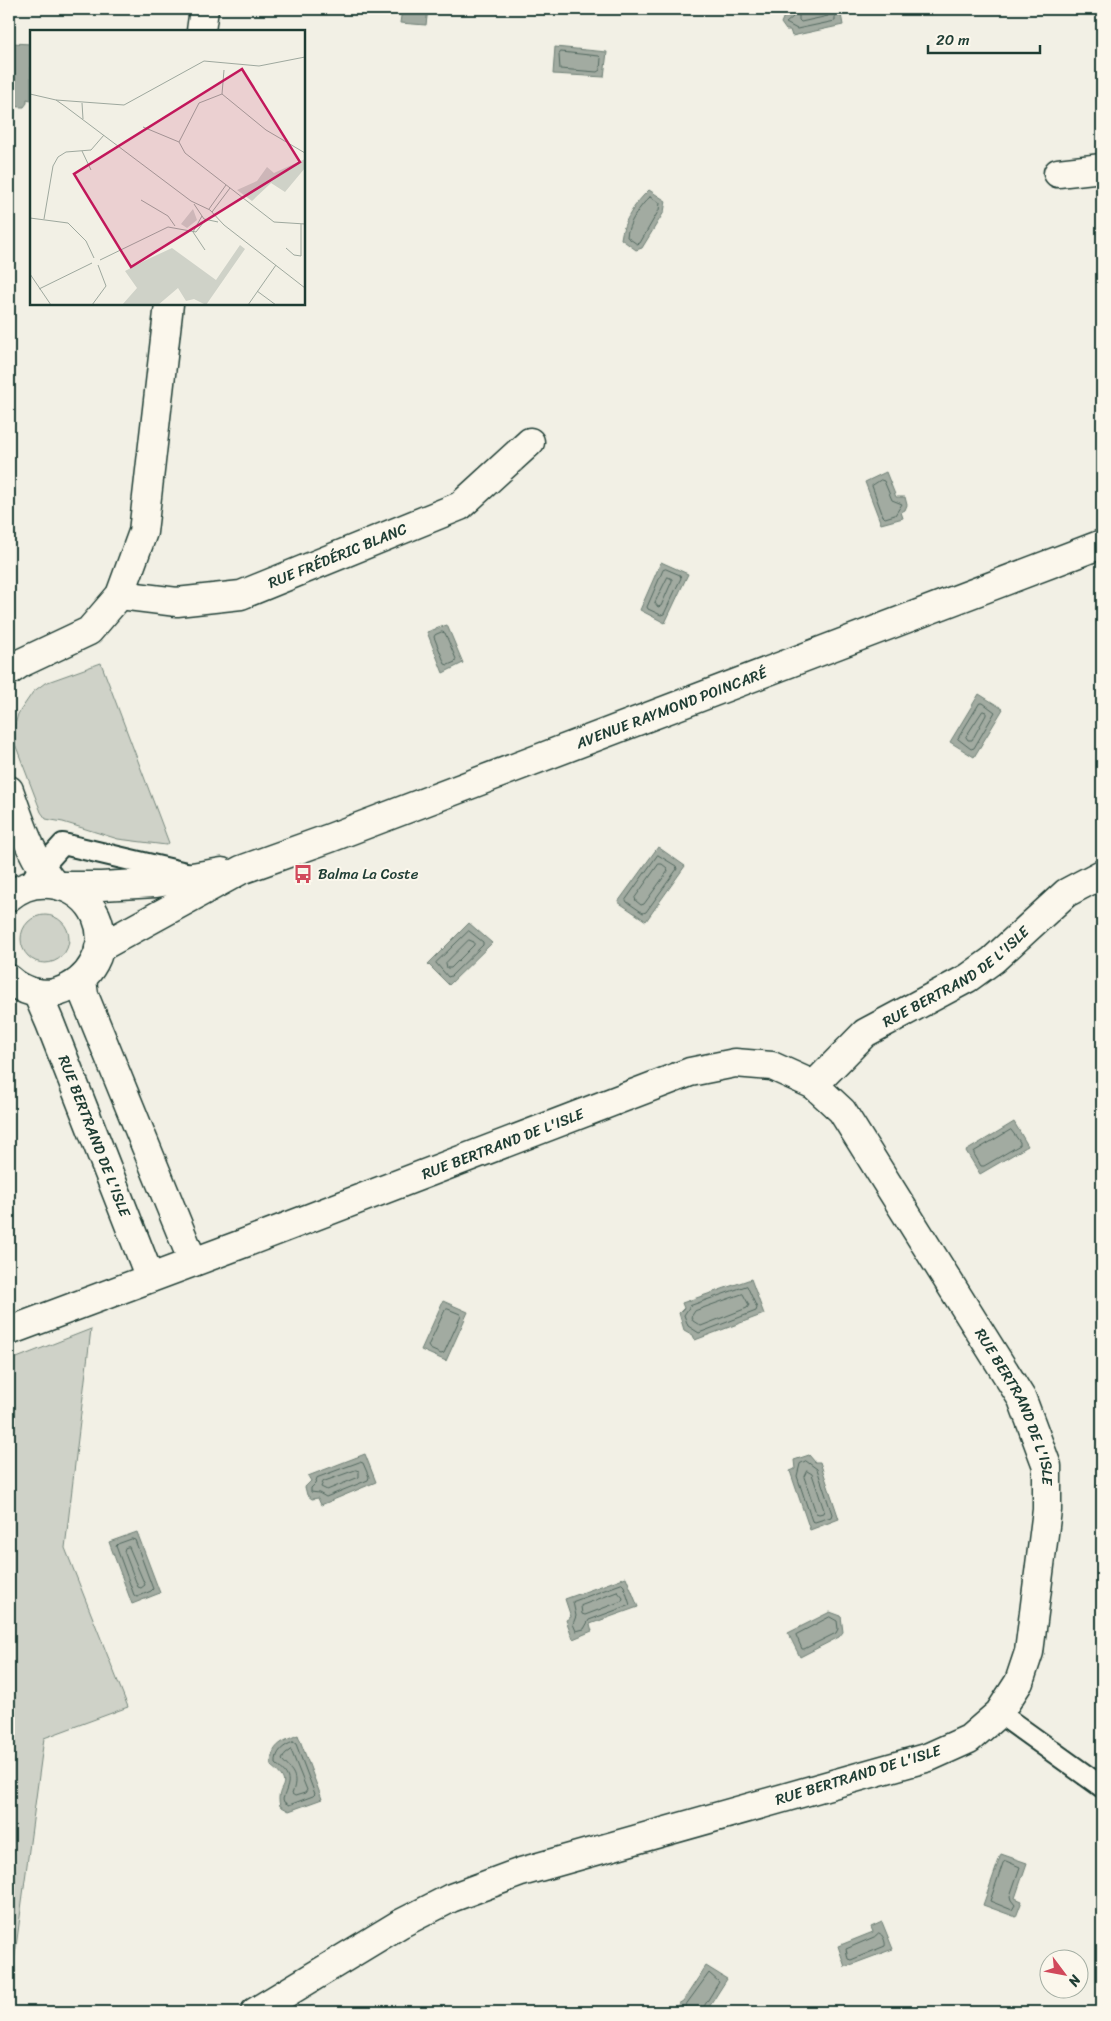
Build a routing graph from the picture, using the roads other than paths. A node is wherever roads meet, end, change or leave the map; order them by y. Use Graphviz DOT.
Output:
graph roads {
  1 [pos="204,9"];
  2 [pos="201,30"];
  3 [pos="1102,168"];
  4 [pos="1058,173"];
  5 [pos="169,305"];
  6 [pos="530,442"];
  7 [pos="1102,544"];
  8 [pos="120,595"];
  9 [pos="9,671"];
  10 [pos="9,790"];
  11 [pos="241,870"];
  12 [pos="1102,874"];
  13 [pos="199,876"];
  14 [pos="38,885"];
  15 [pos="99,948"];
  16 [pos="82,980"];
  17 [pos="18,986"];
  18 [pos="814,1085"];
  19 [pos="193,1262"];
  20 [pos="150,1278"];
  21 [pos="9,1331"];
  22 [pos="999,1713"];
  23 [pos="1102,1787"];
  24 [pos="255,2012"];
  1 -- 2 [label="street"];
  3 -- 4 [label="street"];
  5 -- 8 [label="street"];
  6 -- 8 [label="street, RUE FRÉDÉRIC BLANC"];
  7 -- 11 [label="street, AVENUE RAYMOND POINCARÉ"];
  8 -- 9 [label="street"];
  10 -- 14 [label="street"];
  11 -- 13 [label="street, AVENUE RAYMOND POINCARÉ"];
  11 -- 15 [label="street, AVENUE RAYMOND POINCARÉ"];
  12 -- 18 [label="street, RUE BERTRAND DE L'ISLE"];
  13 -- 14 [label="street, AVENUE RAYMOND POINCARÉ"];
  13 -- 14 [label="lane, AVENUE RAYMOND POINCARÉ"];
  14 -- 15 [label="street"];
  15 -- 16 [label="street"];
  16 -- 17 [label="street"];
  16 -- 19 [label="street"];
  17 -- 20 [label="street, RUE BERTRAND DE L'ISLE"];
  18 -- 19 [label="street, RUE BERTRAND DE L'ISLE"];
  18 -- 22 [label="street, RUE BERTRAND DE L'ISLE"];
  19 -- 20 [label="street, RUE BERTRAND DE L'ISLE"];
  20 -- 21 [label="street, RUE BERTRAND DE L'ISLE"];
  22 -- 23 [label="lane"];
  22 -- 24 [label="street, RUE BERTRAND DE L'ISLE"];
}
